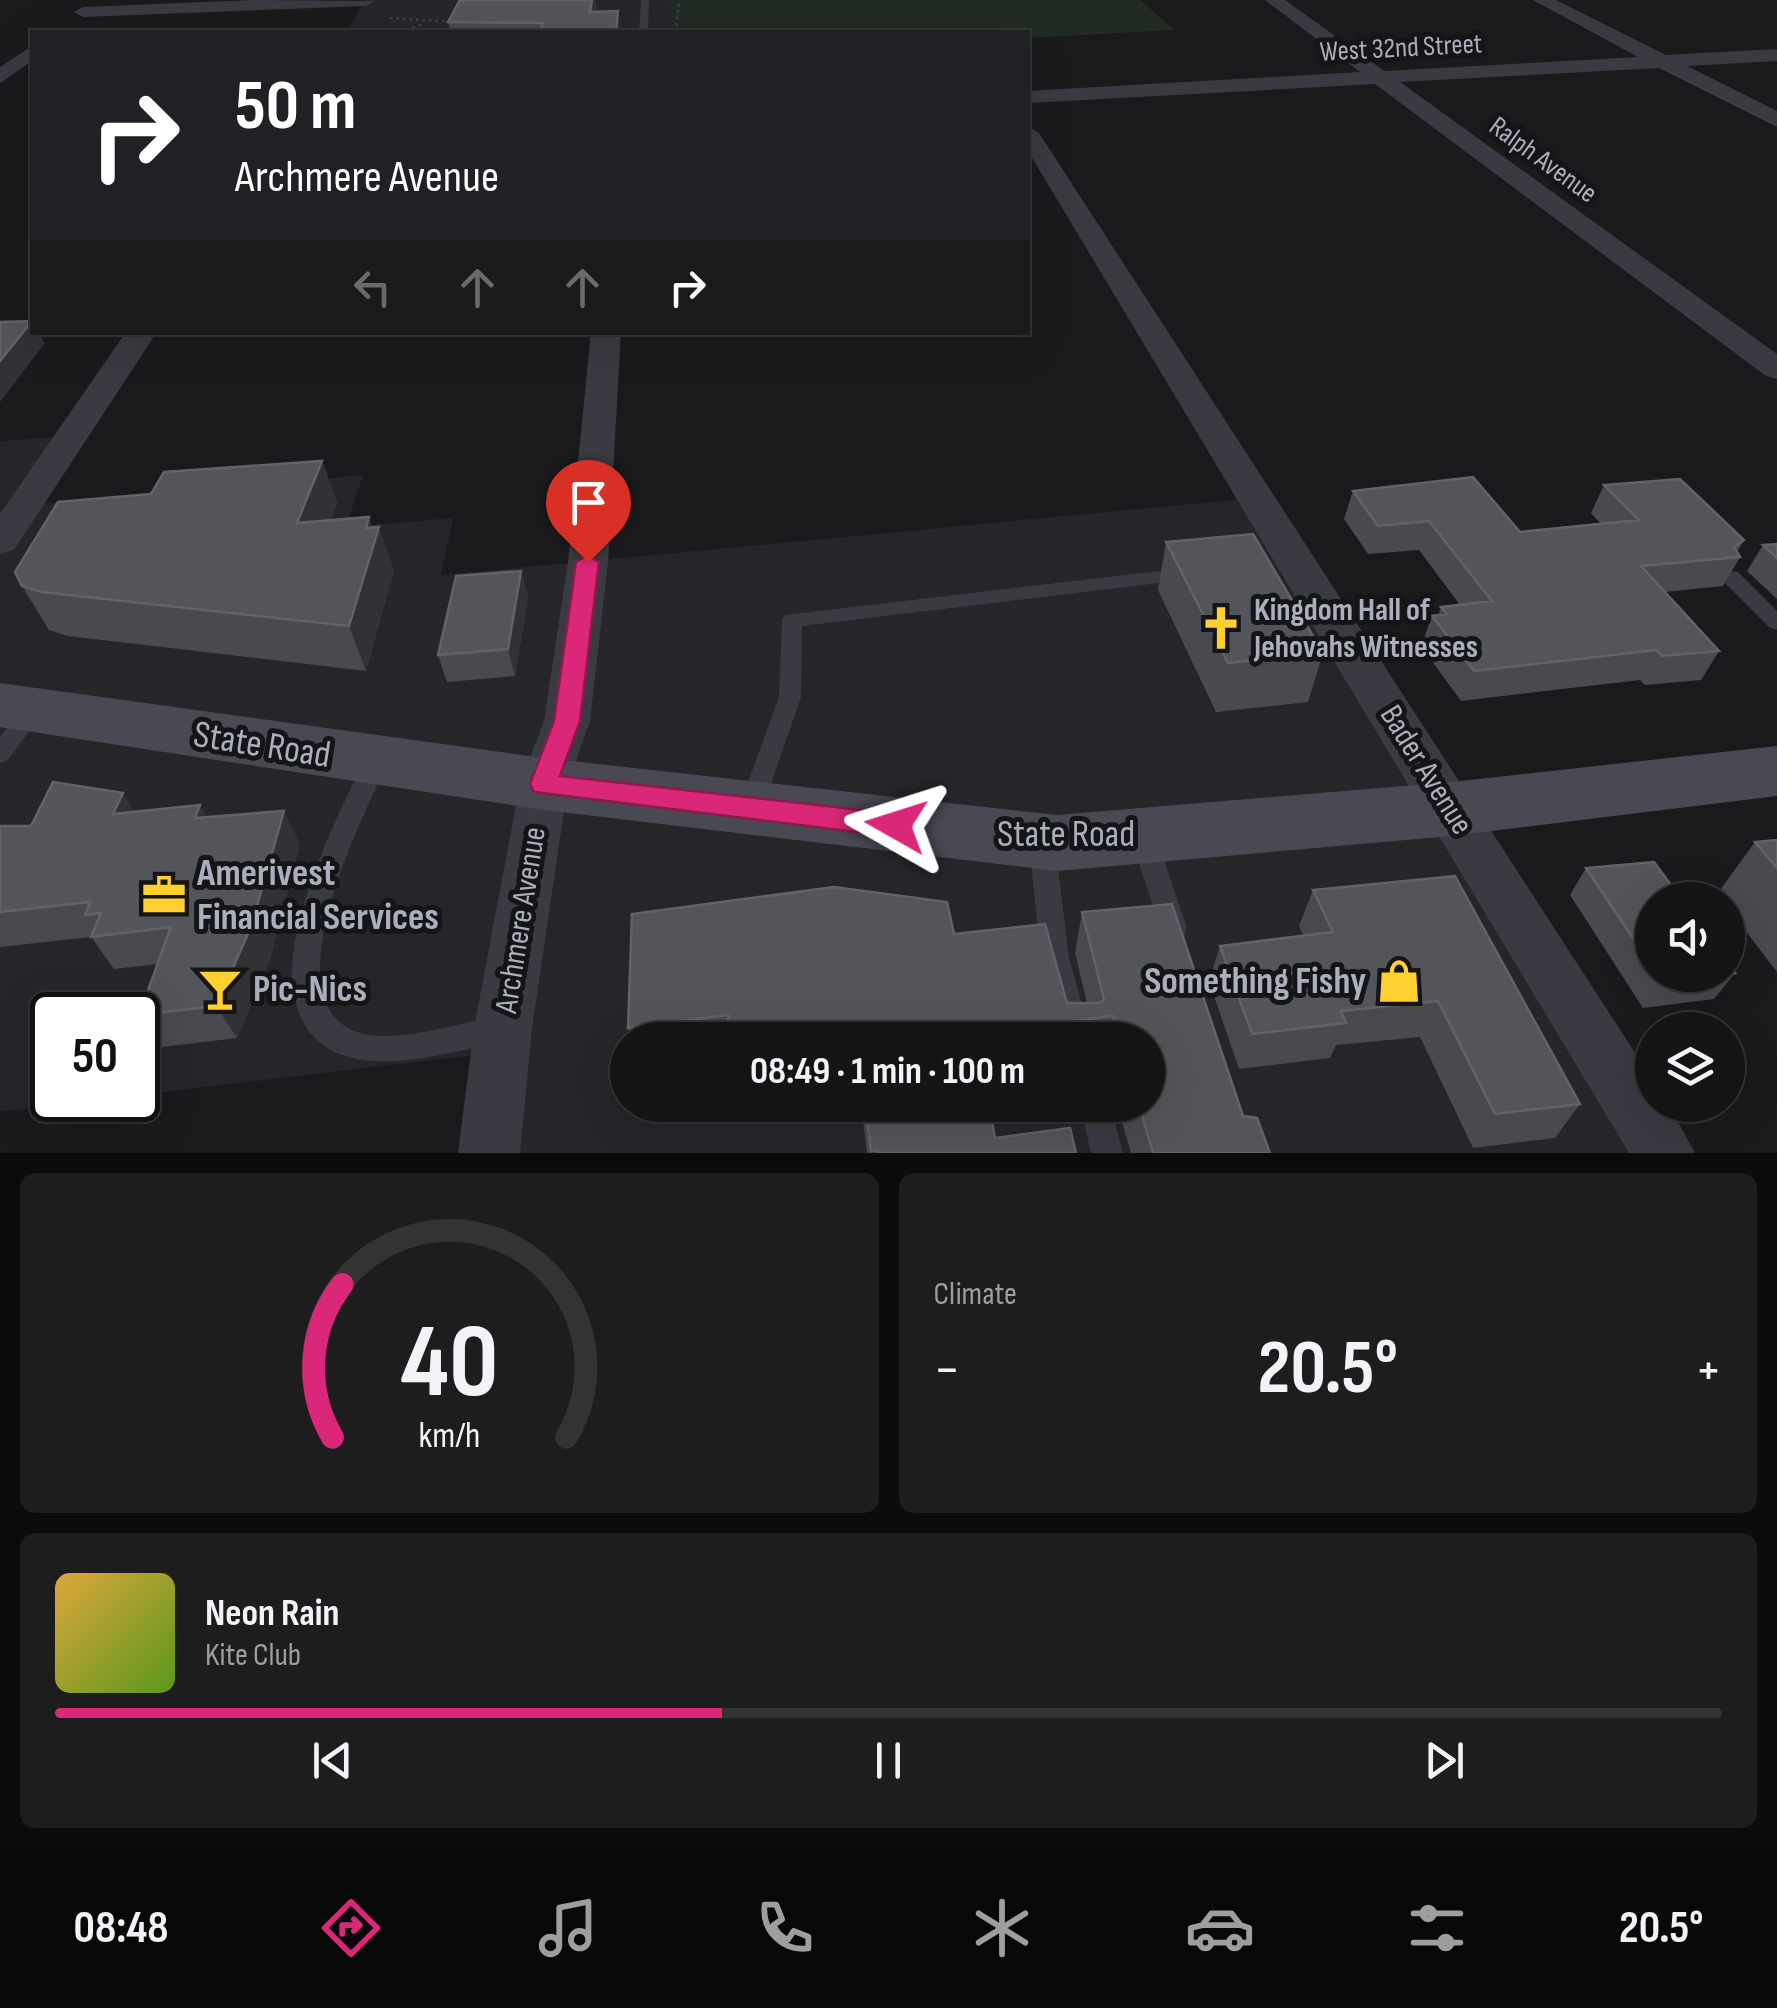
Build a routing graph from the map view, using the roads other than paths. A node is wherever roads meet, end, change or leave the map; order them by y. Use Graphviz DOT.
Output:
graph roads {
  1 [pos="99,0"];
  2 [pos="645,0"];
  3 [pos="1274,0"];
  4 [pos="1542,0"];
  5 [pos="363,6"];
  6 [pos="644,30"];
  7 [pos="30,54"];
  8 [pos="1777,55"];
  9 [pos="1662,62"];
  10 [pos="1378,76"];
  11 [pos="0,77"];
  12 [pos="1030,97"];
  13 [pos="1777,120"];
  14 [pos="1030,136"];
  15 [pos="140,335"];
  16 [pos="606,335"];
  17 [pos="1777,368"];
  18 [pos="0,542"];
  19 [pos="1210,572"];
  20 [pos="1732,577"];
  21 [pos="1777,622"];
  22 [pos="11,723"];
  23 [pos="376,762"];
  24 [pos="1777,771"];
  25 [pos="544,784"];
  26 [pos="750,809"];
  27 [pos="1450,809"];
  28 [pos="1143,836"];
  29 [pos="1042,841"];
  30 [pos="1139,931"];
  31 [pos="1088,936"];
  32 [pos="1053,938"];
  33 [pos="1073,1022"];
  34 [pos="503,1028"];
  35 [pos="1099,1122"];
  36 [pos="489,1153"];
  37 [pos="1107,1153"];
  38 [pos="1664,1153"];
  1 -- 5 [label="street"];
  2 -- 6 [label="lane"];
  3 -- 10 [label="street, Ralph Avenue"];
  4 -- 9 [label="street"];
  7 -- 11 [label="street"];
  8 -- 9 [label="street, West 32nd Street"];
  9 -- 10 [label="street, West 32nd Street"];
  9 -- 13 [label="street"];
  10 -- 12 [label="street, West 32nd Street"];
  10 -- 17 [label="street, Ralph Avenue"];
  14 -- 27 [label="street, Bader Avenue"];
  15 -- 18 [label="street"];
  16 -- 25 [label="street, Archmere Avenue"];
  19 -- 26 [label="lane"];
  20 -- 21 [label="lane"];
  22 -- 23 [label="main road, State Road"];
  23 -- 25 [label="main road, State Road"];
  23 -- 34 [label="lane"];
  24 -- 27 [label="main road, State Road"];
  25 -- 26 [label="main road, State Road"];
  25 -- 34 [label="street, Archmere Avenue"];
  26 -- 29 [label="main road, State Road"];
  27 -- 28 [label="main road, State Road"];
  27 -- 38 [label="street, Bader Avenue"];
  28 -- 29 [label="main road, State Road"];
  28 -- 30 [label="lane"];
  29 -- 32 [label="lane"];
  31 -- 32 [label="lane"];
  32 -- 33 [label="lane"];
  34 -- 36 [label="street, Archmere Avenue"];
  35 -- 37 [label="lane"];
}
